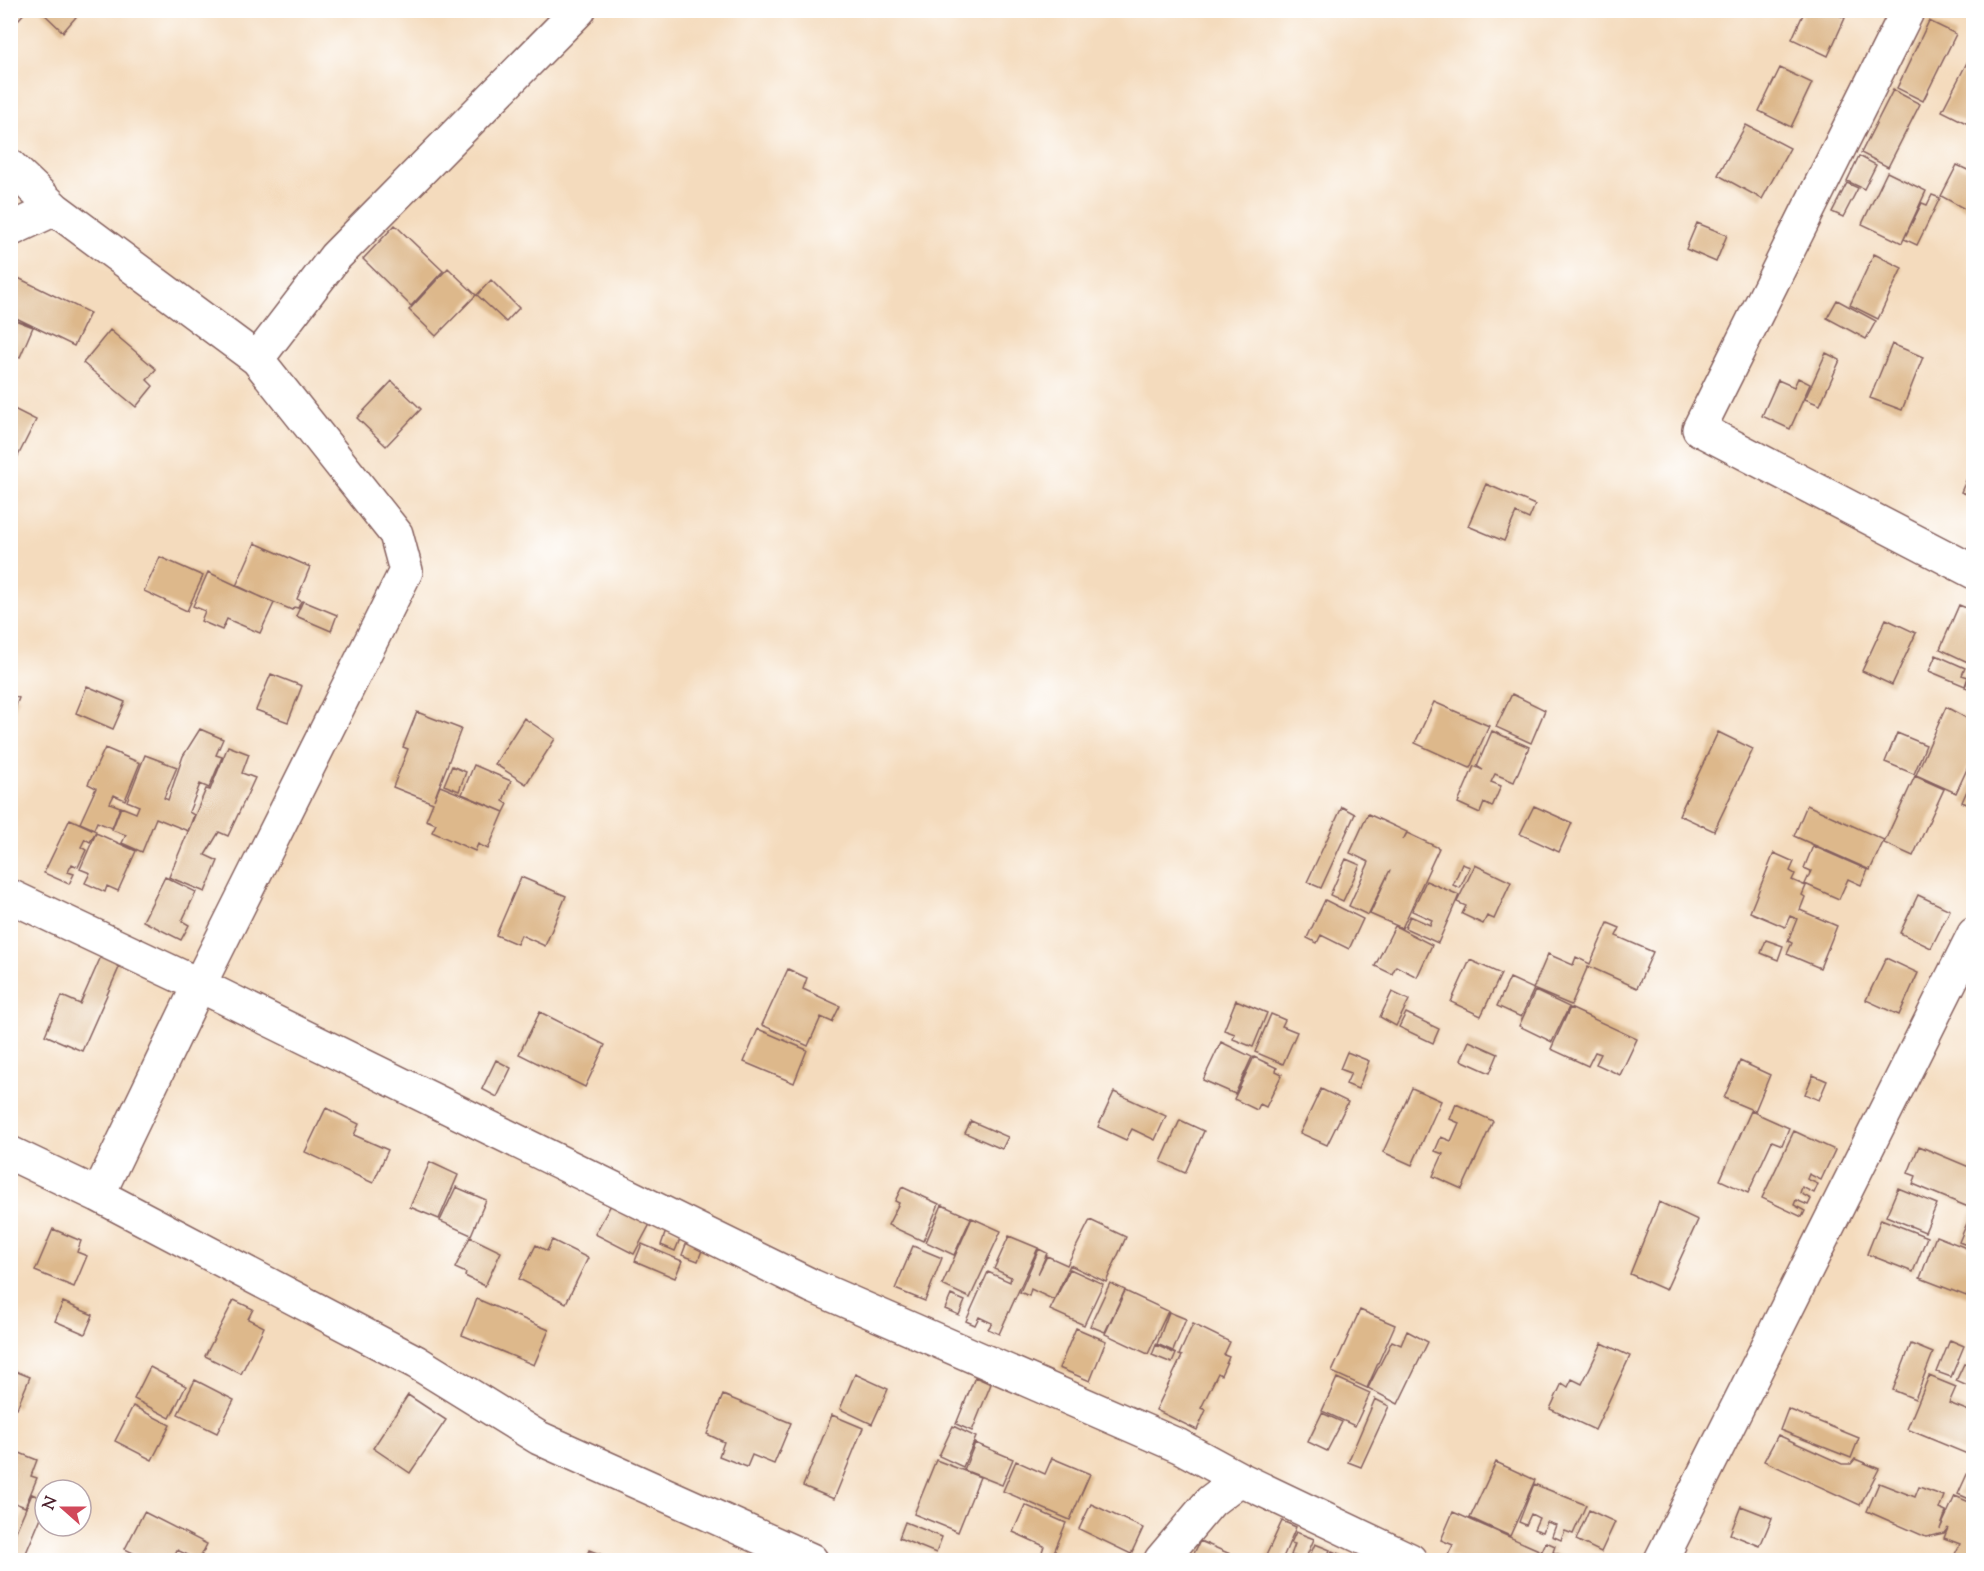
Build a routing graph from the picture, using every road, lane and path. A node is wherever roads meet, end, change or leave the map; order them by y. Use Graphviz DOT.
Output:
graph roads {
  1 [pos="579,10"];
  2 [pos="1908,10"];
  3 [pos="10,165"];
  4 [pos="55,209"];
  5 [pos="10,230"];
  6 [pos="257,359"];
  7 [pos="1974,572"];
  8 [pos="10,896"];
  9 [pos="1974,934"];
  10 [pos="199,985"];
  11 [pos="10,1153"];
  12 [pos="98,1195"];
  13 [pos="1240,1479"];
  14 [pos="811,1560"];
  15 [pos="1161,1560"];
  16 [pos="1410,1560"];
  17 [pos="1661,1560"];
  1 -- 6 [label="street"];
  2 -- 7 [label="street"];
  3 -- 4 [label="street"];
  4 -- 5 [label="street"];
  4 -- 6 [label="street"];
  6 -- 10 [label="street"];
  8 -- 10 [label="street"];
  9 -- 17 [label="street"];
  10 -- 12 [label="street"];
  10 -- 13 [label="street"];
  11 -- 12 [label="street"];
  12 -- 14 [label="street"];
  13 -- 15 [label="street"];
  13 -- 16 [label="street"];
}
